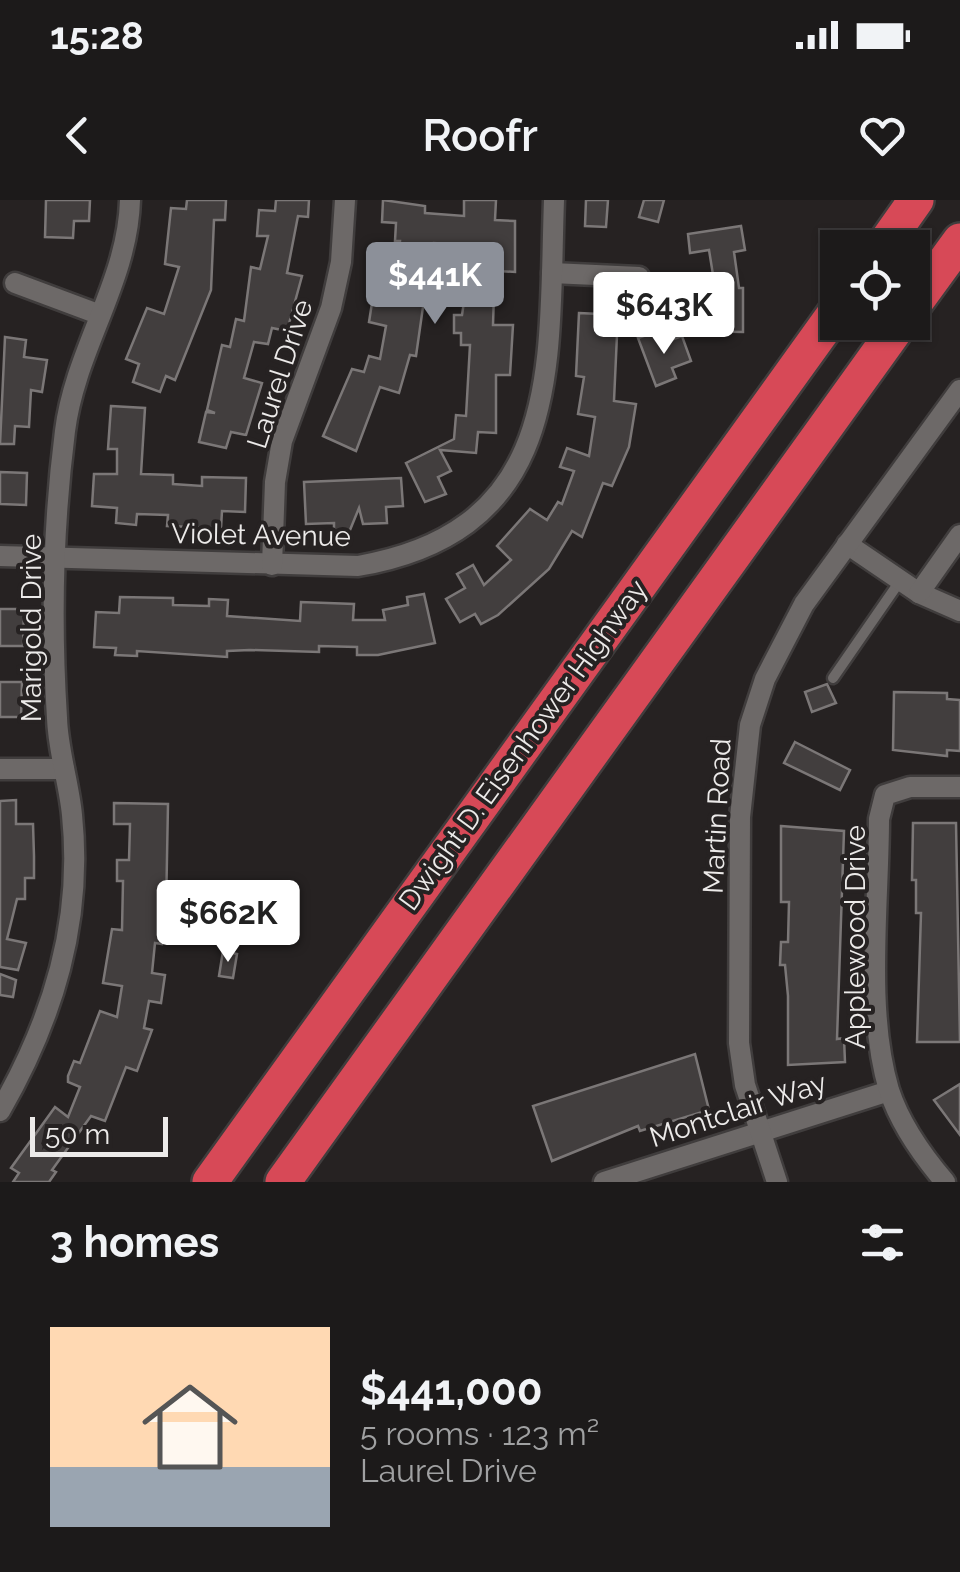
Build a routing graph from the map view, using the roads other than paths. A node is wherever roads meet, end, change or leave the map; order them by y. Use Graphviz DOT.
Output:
graph roads {
  1 [pos="130,200"];
  2 [pos="345,200"];
  3 [pos="554,200"];
  4 [pos="916,200"];
  5 [pos="895,230"];
  6 [pos="960,240"];
  7 [pos="552,273"];
  8 [pos="639,277"];
  9 [pos="930,282"];
  10 [pos="14,283"];
  11 [pos="98,314"];
  12 [pos="820,334"];
  13 [pos="888,340"];
  14 [pos="960,390"];
  15 [pos="960,536"];
  16 [pos="847,544"];
  17 [pos="0,556"];
  18 [pos="57,558"];
  19 [pos="272,565"];
  20 [pos="901,580"];
  21 [pos="919,593"];
  22 [pos="960,611"];
  23 [pos="833,678"];
  24 [pos="0,769"];
  25 [pos="64,769"];
  26 [pos="960,787"];
  27 [pos="890,1091"];
  28 [pos="0,1111"];
  29 [pos="758,1132"];
  30 [pos="636,1177"];
  31 [pos="210,1182"];
  32 [pos="283,1182"];
  33 [pos="604,1182"];
  34 [pos="777,1182"];
  35 [pos="945,1182"];
  1 -- 11 [label="street, Marigold Drive"];
  2 -- 19 [label="street, Laurel Drive"];
  3 -- 7 [label="street, Violet Avenue"];
  4 -- 5 [label="highway"];
  6 -- 9 [label="highway"];
  7 -- 8 [label="street"];
  7 -- 19 [label="street, Violet Avenue"];
  10 -- 11 [label="street"];
  11 -- 18 [label="street, Marigold Drive"];
  12 -- 31 [label="highway, Dwight D. Eisenhower Highway"];
  13 -- 32 [label="highway"];
  14 -- 16 [label="street, Martin Road"];
  15 -- 21 [label="street"];
  16 -- 20 [label="street"];
  16 -- 29 [label="street, Martin Road"];
  17 -- 18 [label="street, Violet Avenue"];
  18 -- 19 [label="street, Violet Avenue"];
  18 -- 25 [label="street, Marigold Drive"];
  20 -- 21 [label="street"];
  20 -- 23 [label="lane"];
  21 -- 22 [label="street"];
  24 -- 25 [label="street"];
  25 -- 28 [label="street, Marigold Drive"];
  26 -- 27 [label="street, Applewood Drive"];
  27 -- 29 [label="street, Montclair Way"];
  27 -- 35 [label="street, Applewood Drive"];
  29 -- 30 [label="street, Montclair Way"];
  29 -- 34 [label="street, Martin Road"];
  30 -- 33 [label="street, Montclair Way"];
}
